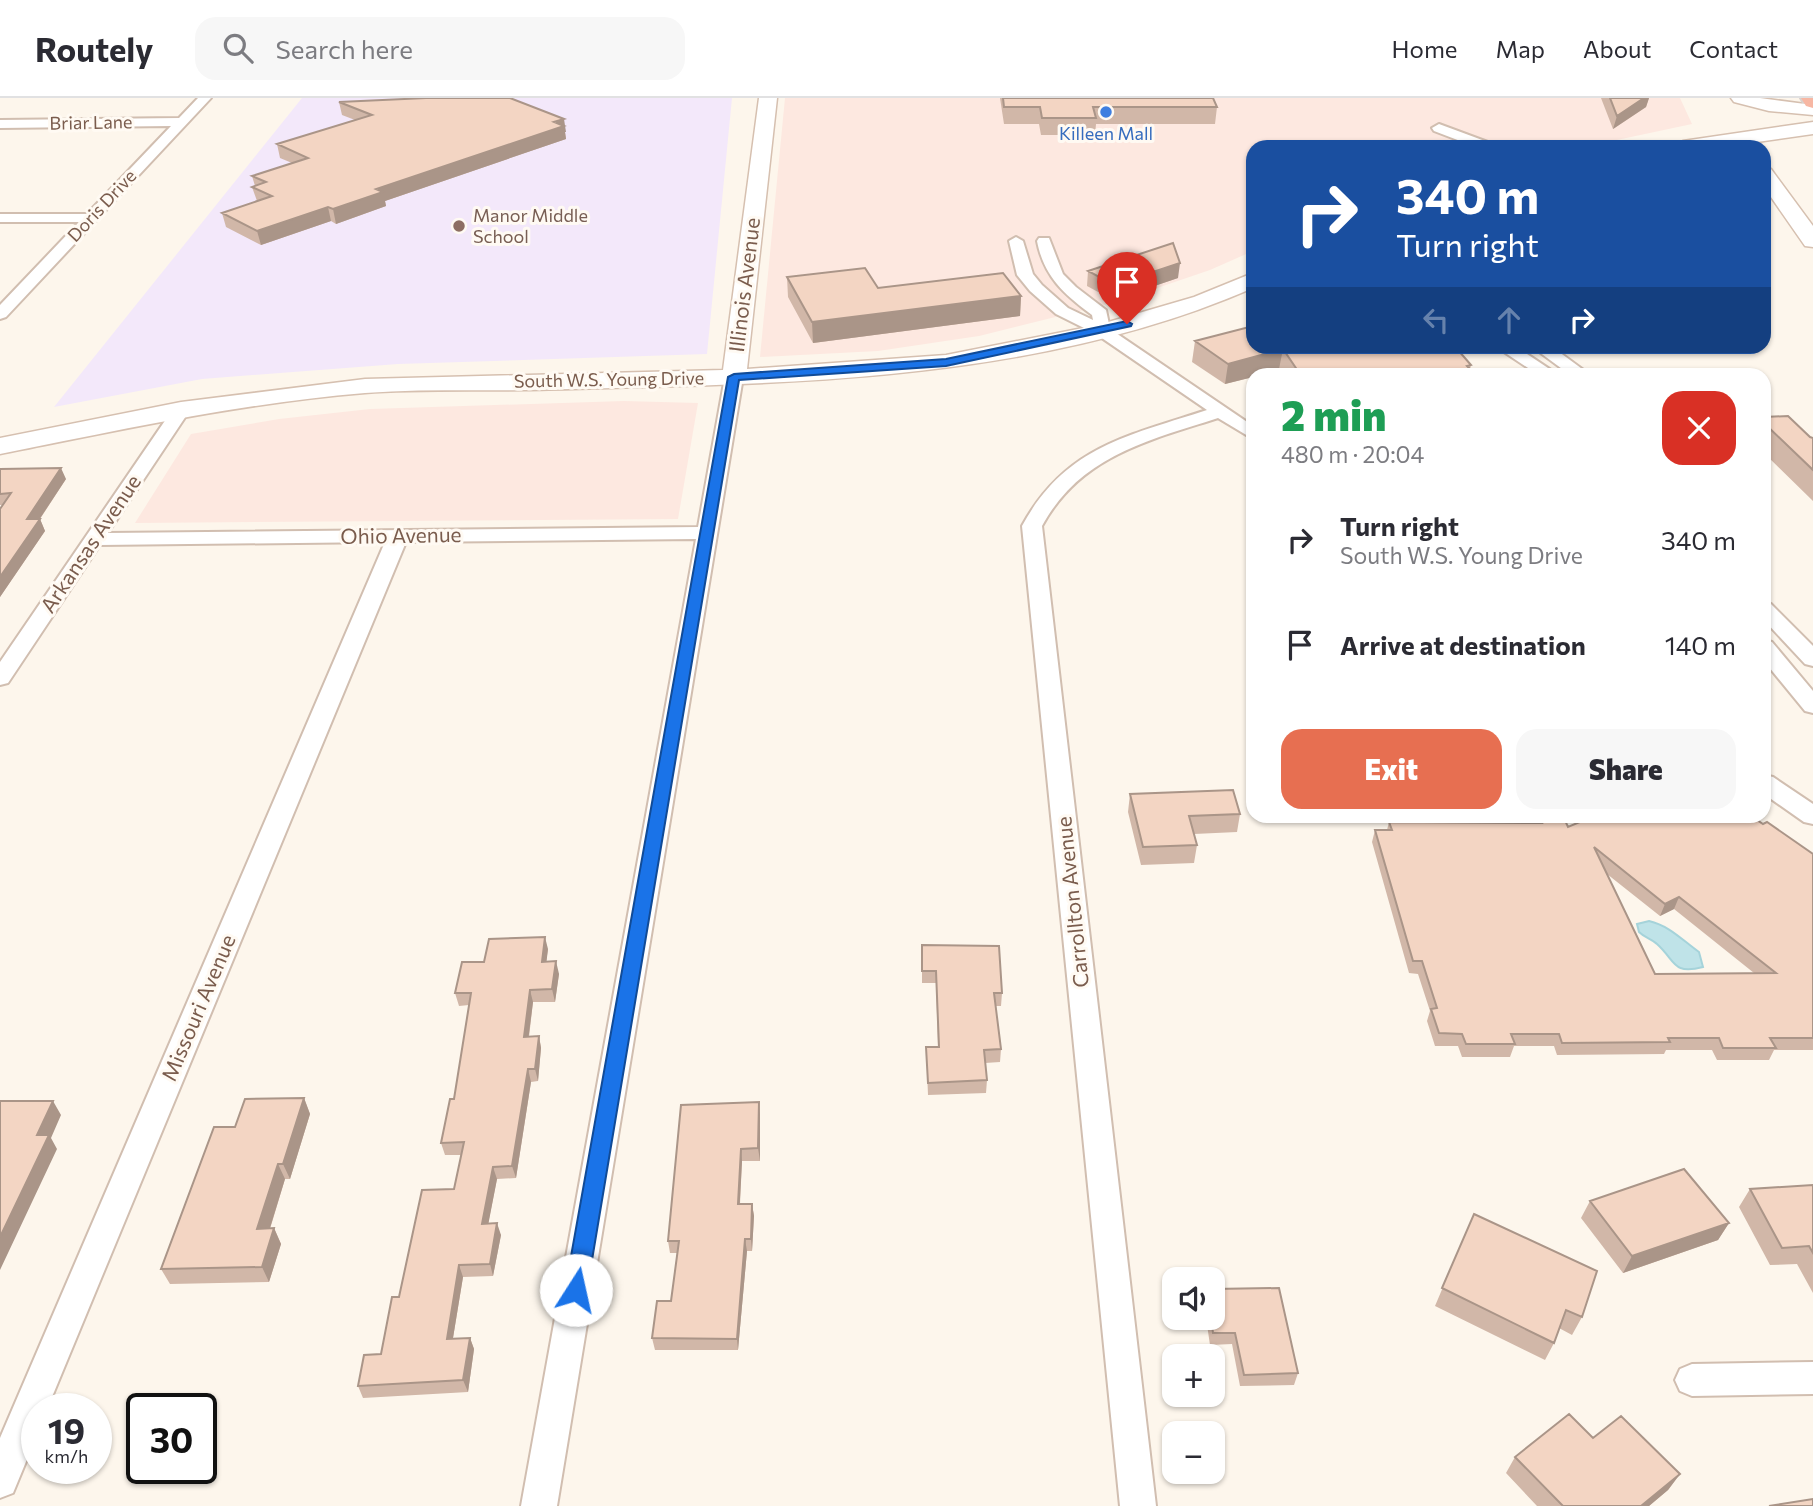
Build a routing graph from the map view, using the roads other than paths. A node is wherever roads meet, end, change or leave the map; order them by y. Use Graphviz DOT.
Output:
graph roads {
  1 [pos="205,98"];
  2 [pos="768,98"];
  3 [pos="1721,98"];
  4 [pos="1740,98"];
  5 [pos="1813,110"];
  6 [pos="182,122"];
  7 [pos="0,124"];
  8 [pos="1813,128"];
  9 [pos="1445,140"];
  10 [pos="1460,140"];
  11 [pos="1745,140"];
  12 [pos="1756,140"];
  13 [pos="1779,156"];
  14 [pos="1771,164"];
  15 [pos="1771,184"];
  16 [pos="0,218"];
  17 [pos="92,218"];
  18 [pos="1016,241"];
  19 [pos="1044,241"];
  20 [pos="1813,241"];
  21 [pos="1246,283"];
  22 [pos="0,314"];
  23 [pos="1102,331"];
  24 [pos="1516,354"];
  25 [pos="1551,354"];
  26 [pos="1538,368"];
  27 [pos="1571,368"];
  28 [pos="734,377"];
  29 [pos="181,410"];
  30 [pos="1220,412"];
  31 [pos="1246,429"];
  32 [pos="0,446"];
  33 [pos="706,533"];
  34 [pos="398,536"];
  35 [pos="95,539"];
  36 [pos="1771,615"];
  37 [pos="1771,655"];
  38 [pos="1813,659"];
  39 [pos="0,678"];
  40 [pos="1812,704"];
  41 [pos="1771,786"];
  42 [pos="1808,805"];
  43 [pos="1813,1378"];
  44 [pos="1692,1380"];
  45 [pos="0,1479"];
  46 [pos="539,1506"];
  47 [pos="1138,1506"];
  1 -- 6 [label="street, Doris Drive"];
  2 -- 28 [label="main road, Illinois Avenue"];
  3 -- 11 [label="main road"];
  4 -- 5 [label="main road"];
  6 -- 7 [label="street, Briar Lane"];
  6 -- 17 [label="street, Doris Drive"];
  8 -- 12 [label="main road"];
  9 -- 10 [label="street"];
  13 -- 14 [label="main road"];
  15 -- 20 [label="main road"];
  16 -- 17 [label="street"];
  17 -- 22 [label="street, Doris Drive"];
  18 -- 23 [label="street"];
  19 -- 23 [label="street"];
  21 -- 23 [label="main road, South W.S. Young Drive"];
  23 -- 28 [label="main road, South W.S. Young Drive"];
  23 -- 30 [label="street"];
  24 -- 26 [label="street"];
  25 -- 27 [label="street"];
  28 -- 29 [label="main road, South W.S. Young Drive"];
  28 -- 33 [label="street, Illinois Avenue"];
  29 -- 32 [label="main road, South W.S. Young Drive"];
  29 -- 35 [label="street, Arkansas Avenue"];
  30 -- 31 [label="street"];
  30 -- 47 [label="street, Carrollton Avenue"];
  33 -- 34 [label="street, Ohio Avenue"];
  33 -- 46 [label="street, Illinois Avenue"];
  34 -- 35 [label="street, Ohio Avenue"];
  34 -- 45 [label="street, Missouri Avenue"];
  35 -- 39 [label="street, Arkansas Avenue"];
  36 -- 38 [label="street"];
  37 -- 40 [label="street"];
  41 -- 42 [label="street"];
  43 -- 44 [label="street"];
}
